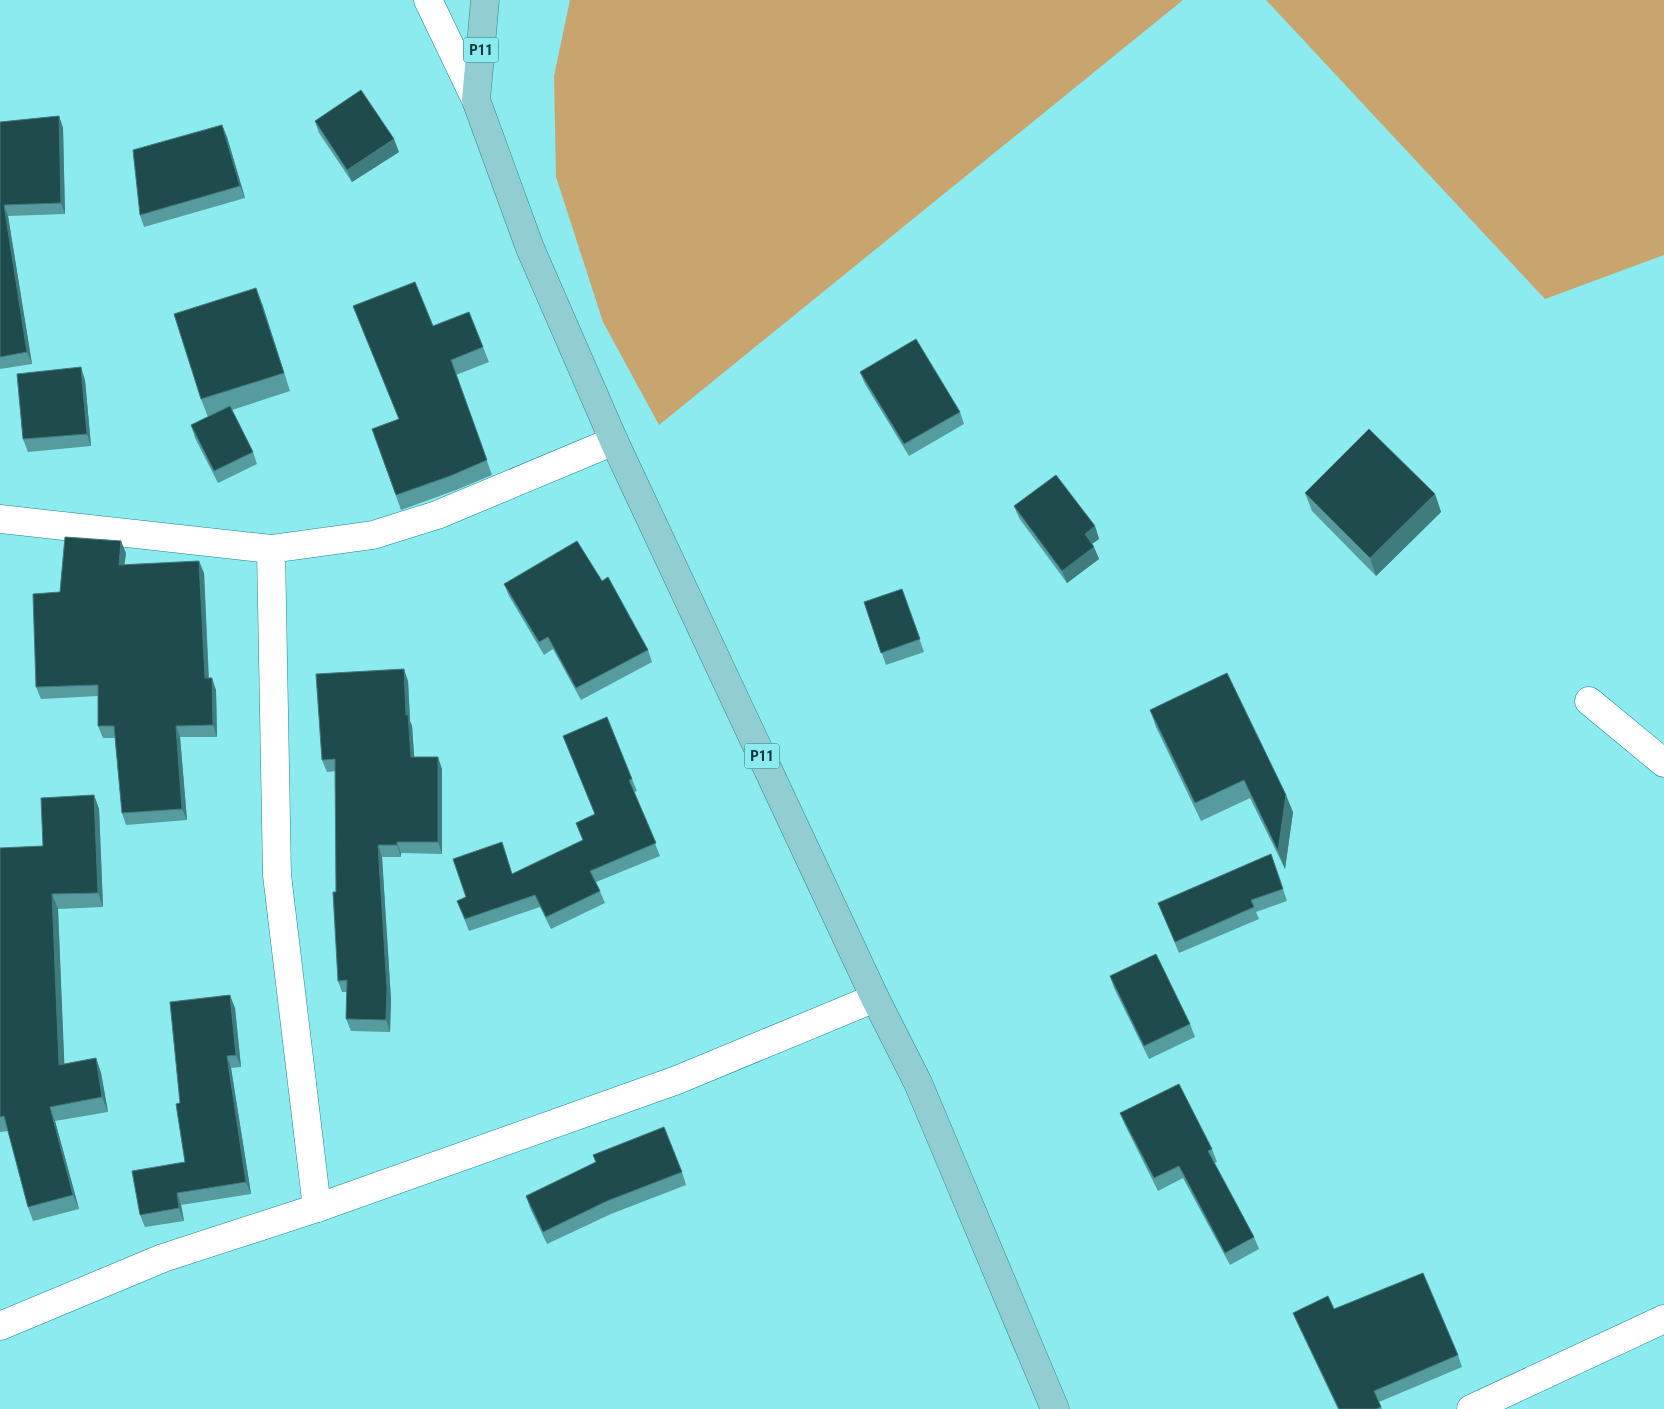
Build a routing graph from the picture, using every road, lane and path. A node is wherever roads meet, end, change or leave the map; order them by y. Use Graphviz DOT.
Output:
graph roads {
  1 [pos="428,0"];
  2 [pos="485,0"];
  3 [pos="476,100"];
  4 [pos="614,441"];
  5 [pos="0,518"];
  6 [pos="271,549"];
  7 [pos="1589,701"];
  8 [pos="1664,763"];
  9 [pos="876,998"];
  10 [pos="317,1208"];
  11 [pos="1664,1319"];
  12 [pos="0,1326"];
  13 [pos="1055,1409"];
  14 [pos="1472,1409"];
  1 -- 3 [label="street"];
  2 -- 3 [label="main road, P11"];
  3 -- 4 [label="main road, P11"];
  4 -- 6 [label="street"];
  4 -- 9 [label="main road, P11"];
  5 -- 6 [label="street"];
  6 -- 10 [label="street"];
  7 -- 8 [label="street"];
  9 -- 10 [label="street"];
  9 -- 13 [label="main road, P11"];
  10 -- 12 [label="street"];
  11 -- 14 [label="street"];
}
